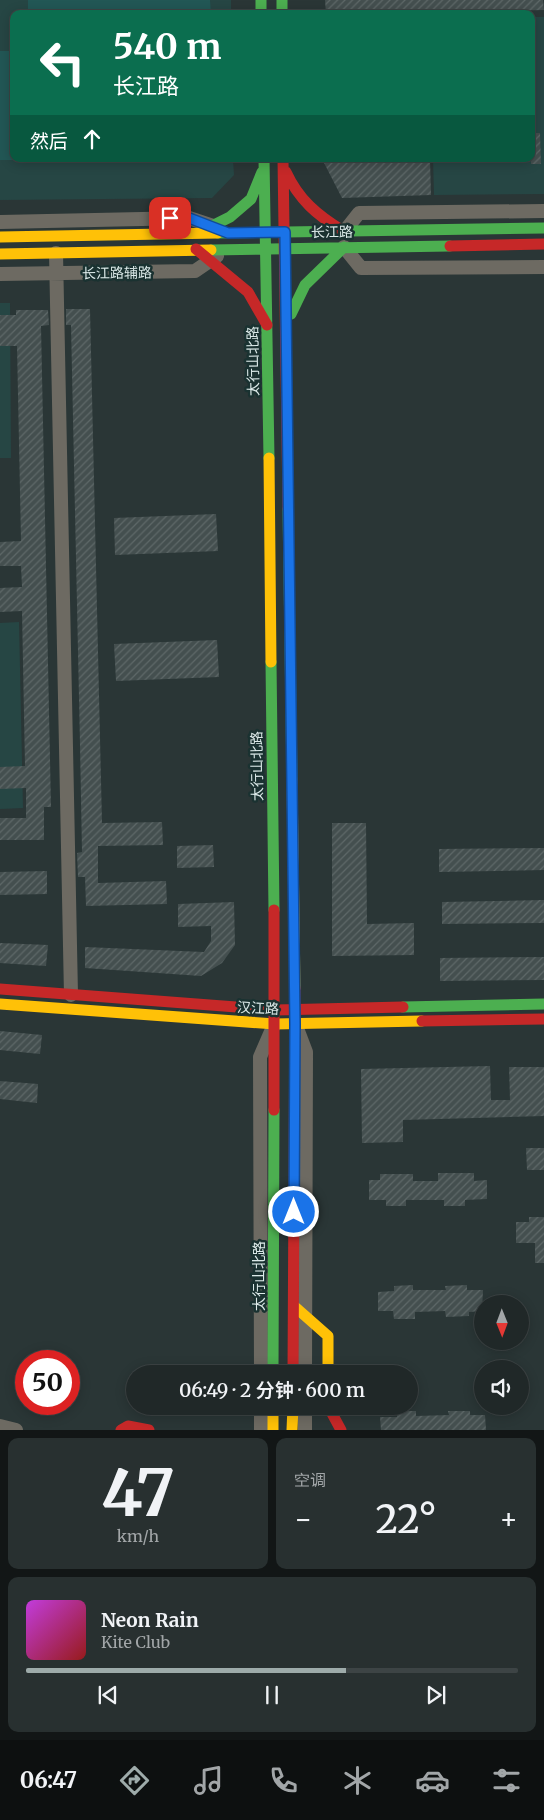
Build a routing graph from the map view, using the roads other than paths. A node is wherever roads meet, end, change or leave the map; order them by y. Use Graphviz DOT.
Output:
graph roads {
  1 [pos="264,163"];
  2 [pos="283,163"];
  3 [pos="544,211"];
  4 [pos="0,222"];
  5 [pos="214,226"];
  6 [pos="544,228"];
  7 [pos="267,232"];
  8 [pos="285,232"];
  9 [pos="344,232"];
  10 [pos="196,233"];
  11 [pos="228,233"];
  12 [pos="0,237"];
  13 [pos="544,244"];
  14 [pos="344,247"];
  15 [pos="227,248"];
  16 [pos="267,248"];
  17 [pos="286,248"];
  18 [pos="196,249"];
  19 [pos="56,253"];
  20 [pos="0,254"];
  21 [pos="211,262"];
  22 [pos="544,267"];
  23 [pos="0,274"];
  24 [pos="56,274"];
  25 [pos="267,325"];
  26 [pos="287,328"];
  27 [pos="0,989"];
  28 [pos="71,994"];
  29 [pos="0,1004"];
  30 [pos="544,1004"];
  31 [pos="275,1010"];
  32 [pos="295,1010"];
  33 [pos="544,1018"];
  34 [pos="274,1024"];
  35 [pos="295,1024"];
  36 [pos="294,1306"];
  37 [pos="305,1316"];
  38 [pos="261,1365"];
  39 [pos="273,1365"];
  40 [pos="293,1365"];
  41 [pos="305,1365"];
  42 [pos="328,1365"];
  43 [pos="261,1415"];
  44 [pos="273,1415"];
  45 [pos="293,1415"];
  46 [pos="305,1415"];
  47 [pos="333,1415"];
  48 [pos="0,1426"];
  49 [pos="16,1430"];
  50 [pos="121,1430"];
  51 [pos="149,1430"];
  52 [pos="261,1430"];
  53 [pos="273,1430"];
  54 [pos="292,1430"];
  55 [pos="305,1430"];
  56 [pos="341,1430"];
  1 -- 5 [label="main road"];
  1 -- 7 [label="main road, 太行山北路"];
  2 -- 8 [label="main road"];
  2 -- 9 [label="main road"];
  3 -- 9 [label="street"];
  4 -- 5 [label="street"];
  5 -- 10 [label="main road"];
  5 -- 11 [label="street"];
  6 -- 9 [label="main road, 长江路"];
  7 -- 8 [label="main road, 长江路"];
  7 -- 11 [label="main road, 长江路"];
  7 -- 16 [label="main road, 太行山北路"];
  8 -- 9 [label="main road, 长江路"];
  8 -- 17 [label="main road"];
  10 -- 11 [label="main road, 长江路"];
  10 -- 12 [label="main road, 长江路"];
  13 -- 14 [label="main road, 长江路"];
  14 -- 17 [label="main road, 长江路"];
  14 -- 22 [label="street"];
  14 -- 26 [label="main road"];
  15 -- 16 [label="main road, 长江路"];
  15 -- 18 [label="main road, 长江路"];
  15 -- 21 [label="street, 长江路辅路"];
  16 -- 17 [label="main road, 长江路"];
  16 -- 25 [label="main road, 太行山北路"];
  17 -- 26 [label="main road"];
  18 -- 19 [label="main road, 长江路"];
  18 -- 21 [label="main road"];
  19 -- 20 [label="main road, 长江路"];
  19 -- 24 [label="street"];
  21 -- 24 [label="street, 长江路辅路"];
  21 -- 25 [label="main road"];
  23 -- 24 [label="street, 长江路辅路"];
  24 -- 28 [label="street"];
  25 -- 31 [label="main road, 太行山北路"];
  26 -- 32 [label="main road"];
  27 -- 28 [label="main road, 汉江路"];
  28 -- 31 [label="main road, 汉江路"];
  29 -- 34 [label="main road, 汉江路"];
  30 -- 32 [label="main road, 汉江路"];
  31 -- 32 [label="main road, 汉江路"];
  31 -- 34 [label="main road, 太行山北路"];
  32 -- 35 [label="main road"];
  33 -- 35 [label="main road, 汉江路"];
  34 -- 35 [label="main road, 汉江路"];
  34 -- 38 [label="street"];
  34 -- 39 [label="main road, 太行山北路"];
  35 -- 36 [label="main road"];
  35 -- 37 [label="street"];
  36 -- 37 [label="main road"];
  36 -- 40 [label="main road"];
  37 -- 41 [label="street"];
  37 -- 42 [label="main road"];
  43 -- 52 [label="street"];
  44 -- 53 [label="main road"];
  45 -- 54 [label="main road"];
  46 -- 55 [label="street"];
  47 -- 56 [label="main road"];
  48 -- 49 [label="street"];
  50 -- 51 [label="main road"];
}
